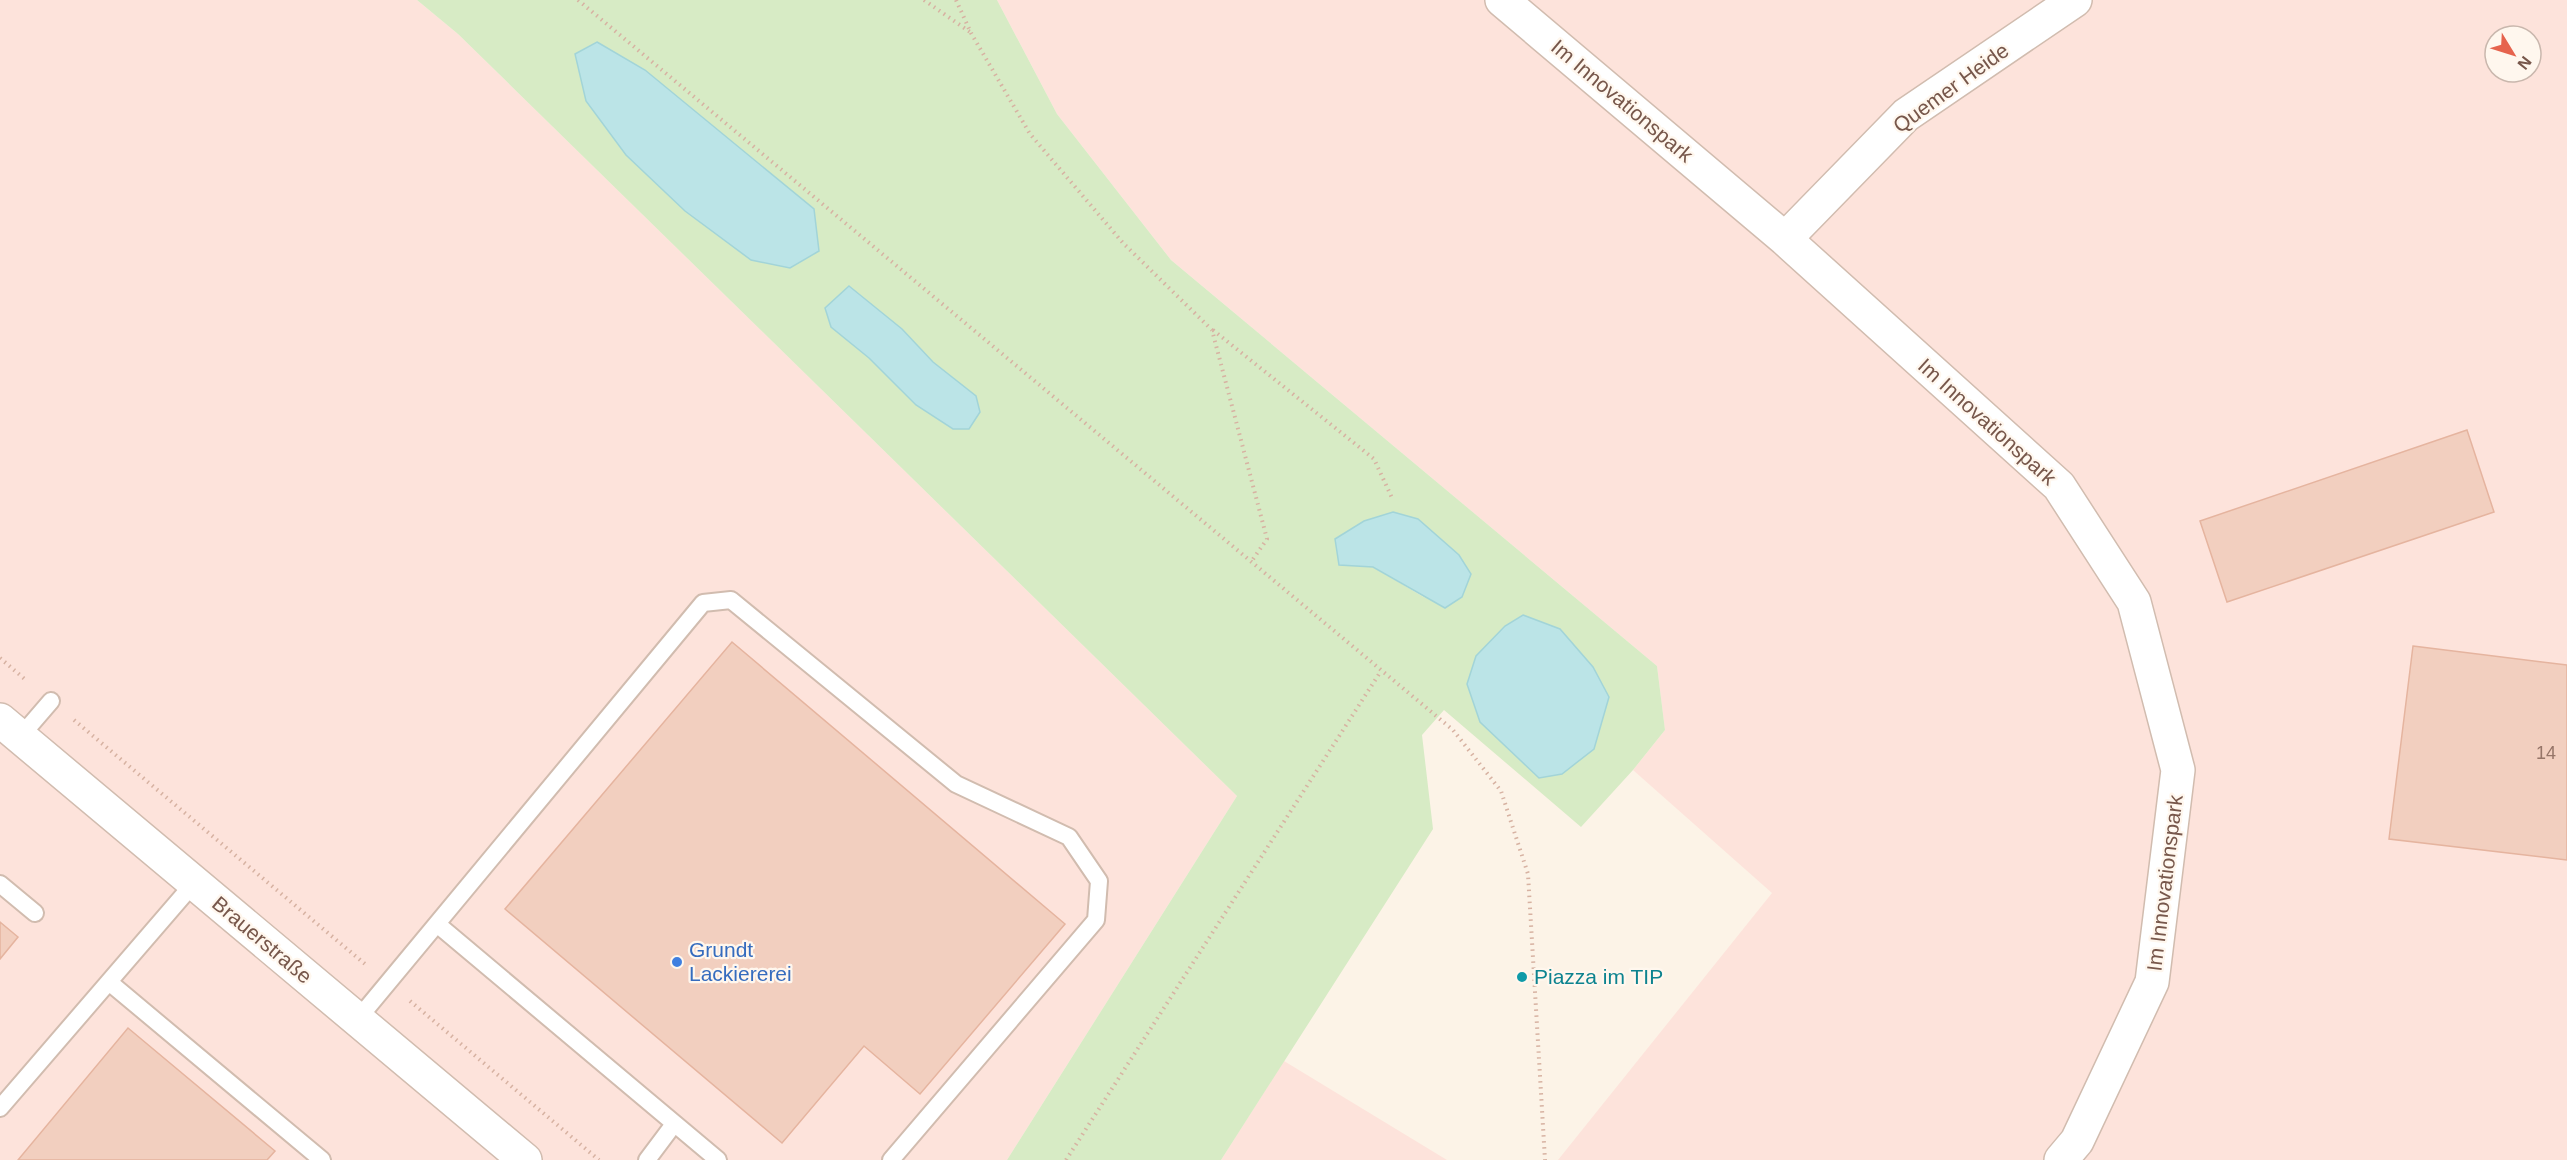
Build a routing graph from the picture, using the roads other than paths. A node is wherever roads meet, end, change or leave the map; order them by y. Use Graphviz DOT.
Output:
graph roads {
  1 [pos="1502,0"];
  2 [pos="2075,0"];
  3 [pos="1785,239"];
  4 [pos="51,701"];
  5 [pos="10,729"];
  6 [pos="194,883"];
  7 [pos="0,884"];
  8 [pos="35,913"];
  9 [pos="437,924"];
  10 [pos="110,982"];
  11 [pos="357,1020"];
  12 [pos="0,1108"];
  13 [pos="674,1124"];
  14 [pos="521,1159"];
  15 [pos="322,1160"];
  16 [pos="647,1160"];
  17 [pos="718,1160"];
  18 [pos="891,1160"];
  19 [pos="2061,1160"];
  1 -- 3 [label="street, Im Innovationspark"];
  2 -- 3 [label="street, Quemer Heide"];
  3 -- 19 [label="street, Im Innovationspark"];
  4 -- 5 [label="lane"];
  5 -- 6 [label="street, Brauerstraße"];
  6 -- 10 [label="lane"];
  6 -- 11 [label="street, Brauerstraße"];
  7 -- 8 [label="lane"];
  9 -- 11 [label="lane"];
  9 -- 13 [label="lane"];
  9 -- 18 [label="lane"];
  10 -- 12 [label="lane"];
  10 -- 15 [label="lane"];
  11 -- 14 [label="street, Brauerstraße"];
  13 -- 16 [label="lane"];
  13 -- 17 [label="lane"];
}
